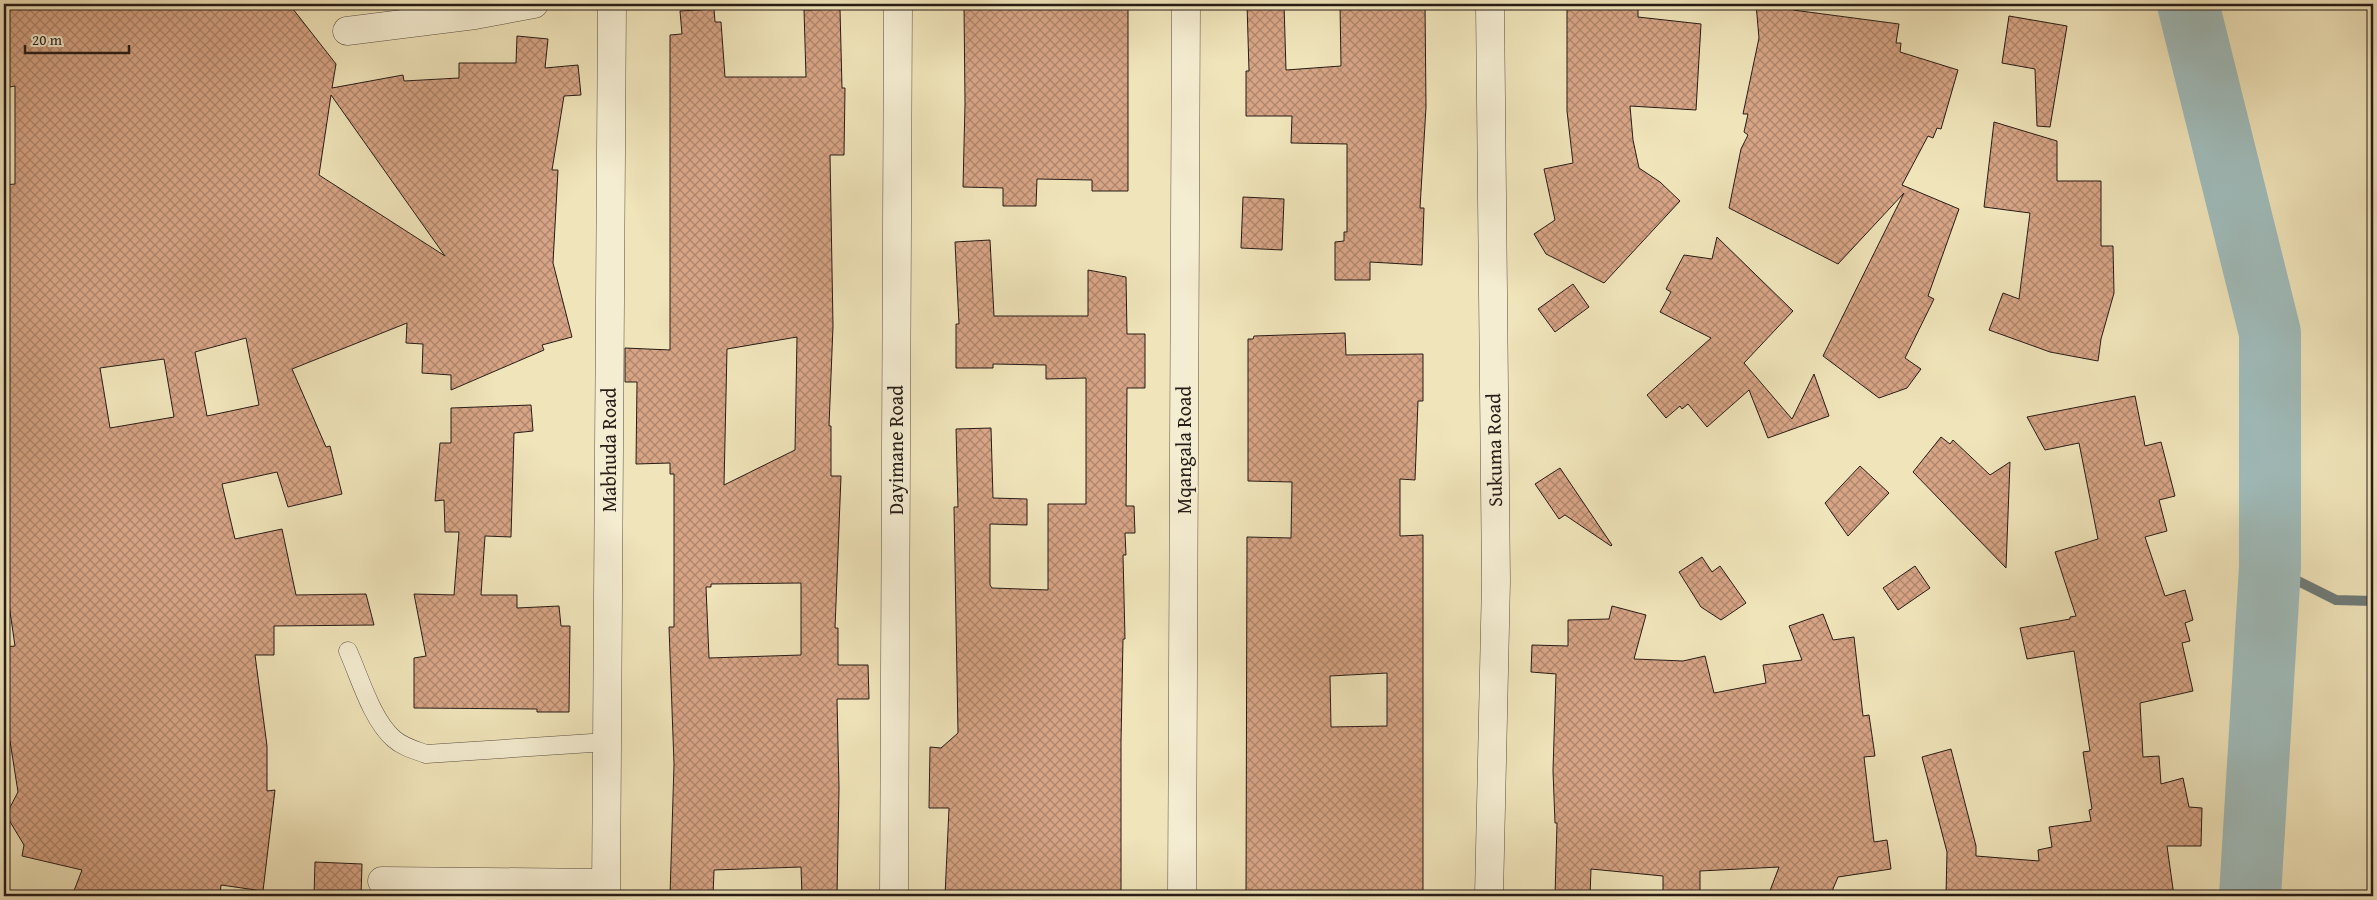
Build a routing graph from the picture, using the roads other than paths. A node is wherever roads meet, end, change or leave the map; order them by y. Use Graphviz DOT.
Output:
graph roads {
  1 [pos="534,4"];
  2 [pos="612,4"];
  3 [pos="898,4"];
  4 [pos="1186,4"];
  5 [pos="1490,4"];
  6 [pos="347,31"];
  7 [pos="348,651"];
  8 [pos="607,742"];
  9 [pos="382,881"];
  10 [pos="606,890"];
  11 [pos="894,896"];
  12 [pos="1182,896"];
  13 [pos="1489,896"];
  1 -- 6 [label="street"];
  2 -- 8 [label="street, Mabhuda Road"];
  3 -- 11 [label="street, Dayimane Road"];
  4 -- 12 [label="street, Mqangala Road"];
  5 -- 13 [label="street, Sukuma Road"];
  7 -- 8 [label="lane"];
  8 -- 10 [label="street, Mabhuda Road"];
  9 -- 10 [label="street"];
}
